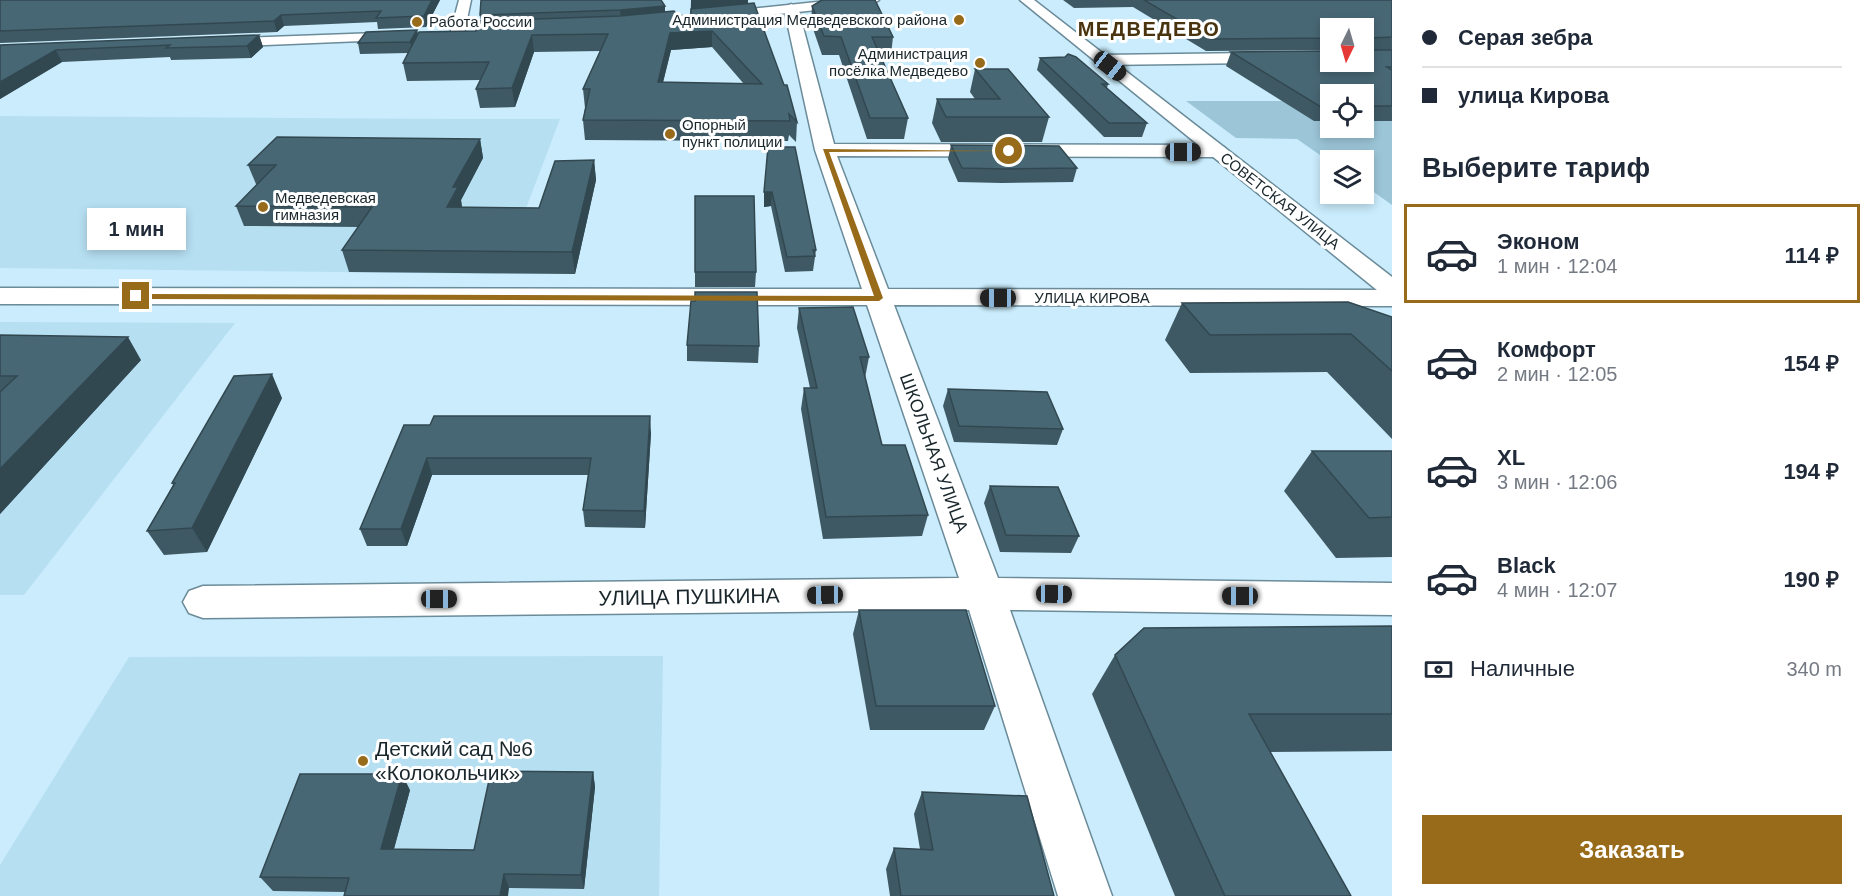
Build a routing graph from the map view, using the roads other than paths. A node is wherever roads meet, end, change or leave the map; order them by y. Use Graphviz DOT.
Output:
graph roads {
  1 [pos="465,0"];
  2 [pos="873,0"];
  3 [pos="1026,0"];
  4 [pos="837,2"];
  5 [pos="791,8"];
  6 [pos="621,26"];
  7 [pos="456,34"];
  8 [pos="418,35"];
  9 [pos="204,43"];
  10 [pos="1320,57"];
  11 [pos="1101,60"];
  12 [pos="825,150"];
  13 [pos="1217,152"];
  14 [pos="1392,290"];
  15 [pos="0,296"];
  16 [pos="1392,297"];
  17 [pos="879,298"];
  18 [pos="984,594"];
  19 [pos="1392,599"];
  20 [pos="203,602"];
  21 [pos="1084,896"];
  1 -- 7 [label="street"];
  2 -- 4 [label="street"];
  3 -- 11 [label="street, СОВЕТСКАЯ УЛИЦА"];
  4 -- 5 [label="street"];
  5 -- 6 [label="street"];
  5 -- 12 [label="street, ШКОЛЬНАЯ УЛИЦА"];
  8 -- 9 [label="street"];
  10 -- 11 [label="street"];
  11 -- 13 [label="street, СОВЕТСКАЯ УЛИЦА"];
  12 -- 13 [label="street"];
  12 -- 17 [label="street, ШКОЛЬНАЯ УЛИЦА"];
  13 -- 14 [label="street, СОВЕТСКАЯ УЛИЦА"];
  15 -- 17 [label="street, УЛИЦА КИРОВА"];
  16 -- 17 [label="street, УЛИЦА КИРОВА"];
  17 -- 18 [label="street, ШКОЛЬНАЯ УЛИЦА"];
  18 -- 19 [label="street, УЛИЦА ПУШКИНА"];
  18 -- 20 [label="street, УЛИЦА ПУШКИНА"];
  18 -- 21 [label="street, ШКОЛЬНАЯ УЛИЦА"];
}
